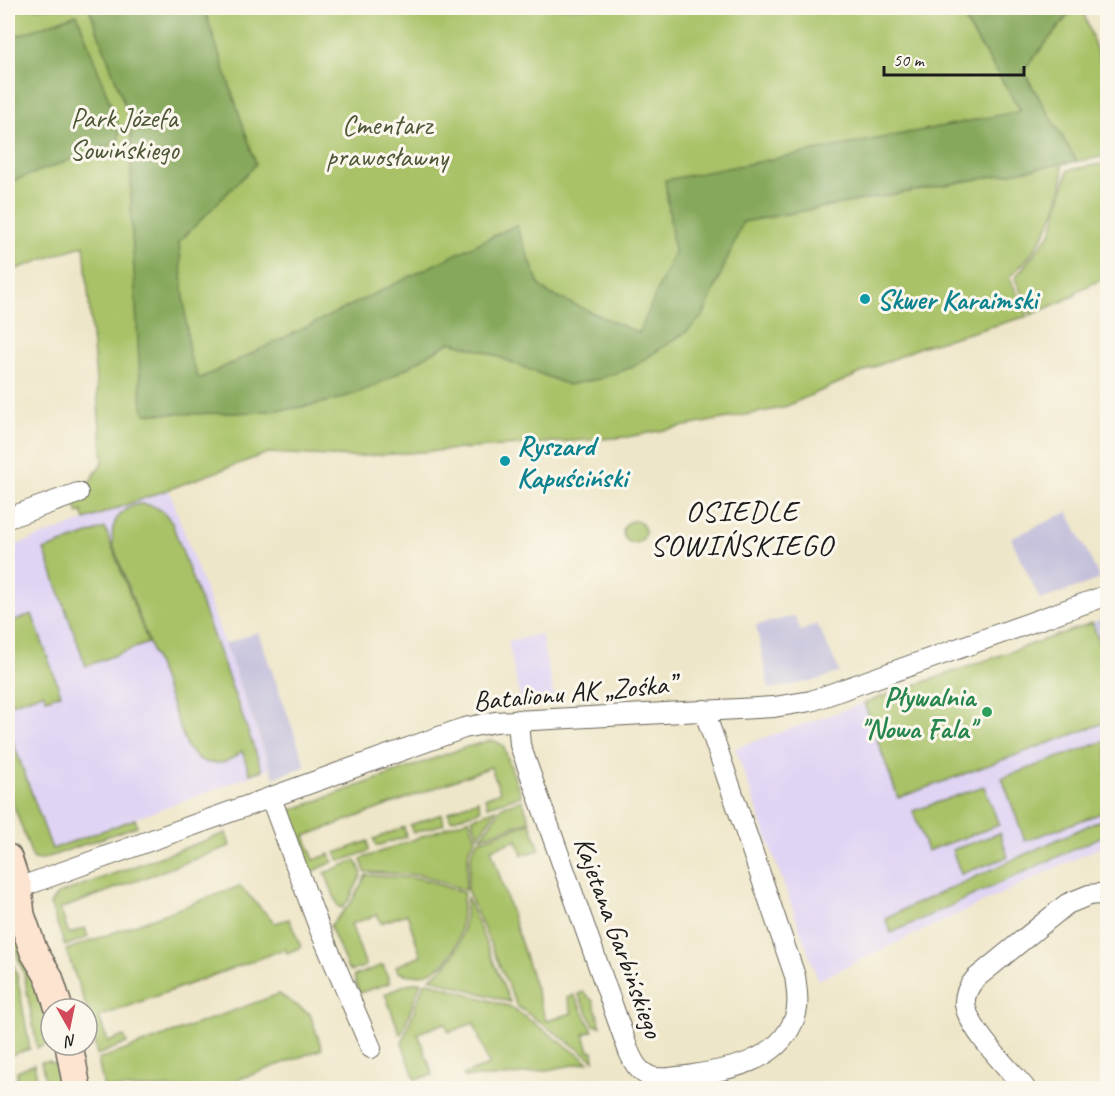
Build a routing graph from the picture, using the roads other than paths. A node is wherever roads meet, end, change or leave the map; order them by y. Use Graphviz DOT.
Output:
graph roads {
  1 [pos="78,493"];
  2 [pos="8,518"];
  3 [pos="1107,595"];
  4 [pos="704,710"];
  5 [pos="518,720"];
  6 [pos="271,798"];
  7 [pos="8,858"];
  8 [pos="18,888"];
  9 [pos="1107,893"];
  10 [pos="55,997"];
  11 [pos="371,1048"];
  12 [pos="71,1057"];
  13 [pos="77,1089"];
  14 [pos="1025,1089"];
  1 -- 2 [label="street"];
  3 -- 4 [label="street, Batalionu AK „Zośka”"];
  4 -- 5 [label="street, Batalionu AK „Zośka”"];
  4 -- 5 [label="street, Kajetana Garbińskiego"];
  5 -- 6 [label="street, Batalionu AK „Zośka”"];
  6 -- 8 [label="street, Batalionu AK „Zośka”"];
  6 -- 11 [label="street"];
  7 -- 8 [label="street"];
  8 -- 10 [label="street"];
  9 -- 14 [label="street"];
  12 -- 13 [label="street"];
}
